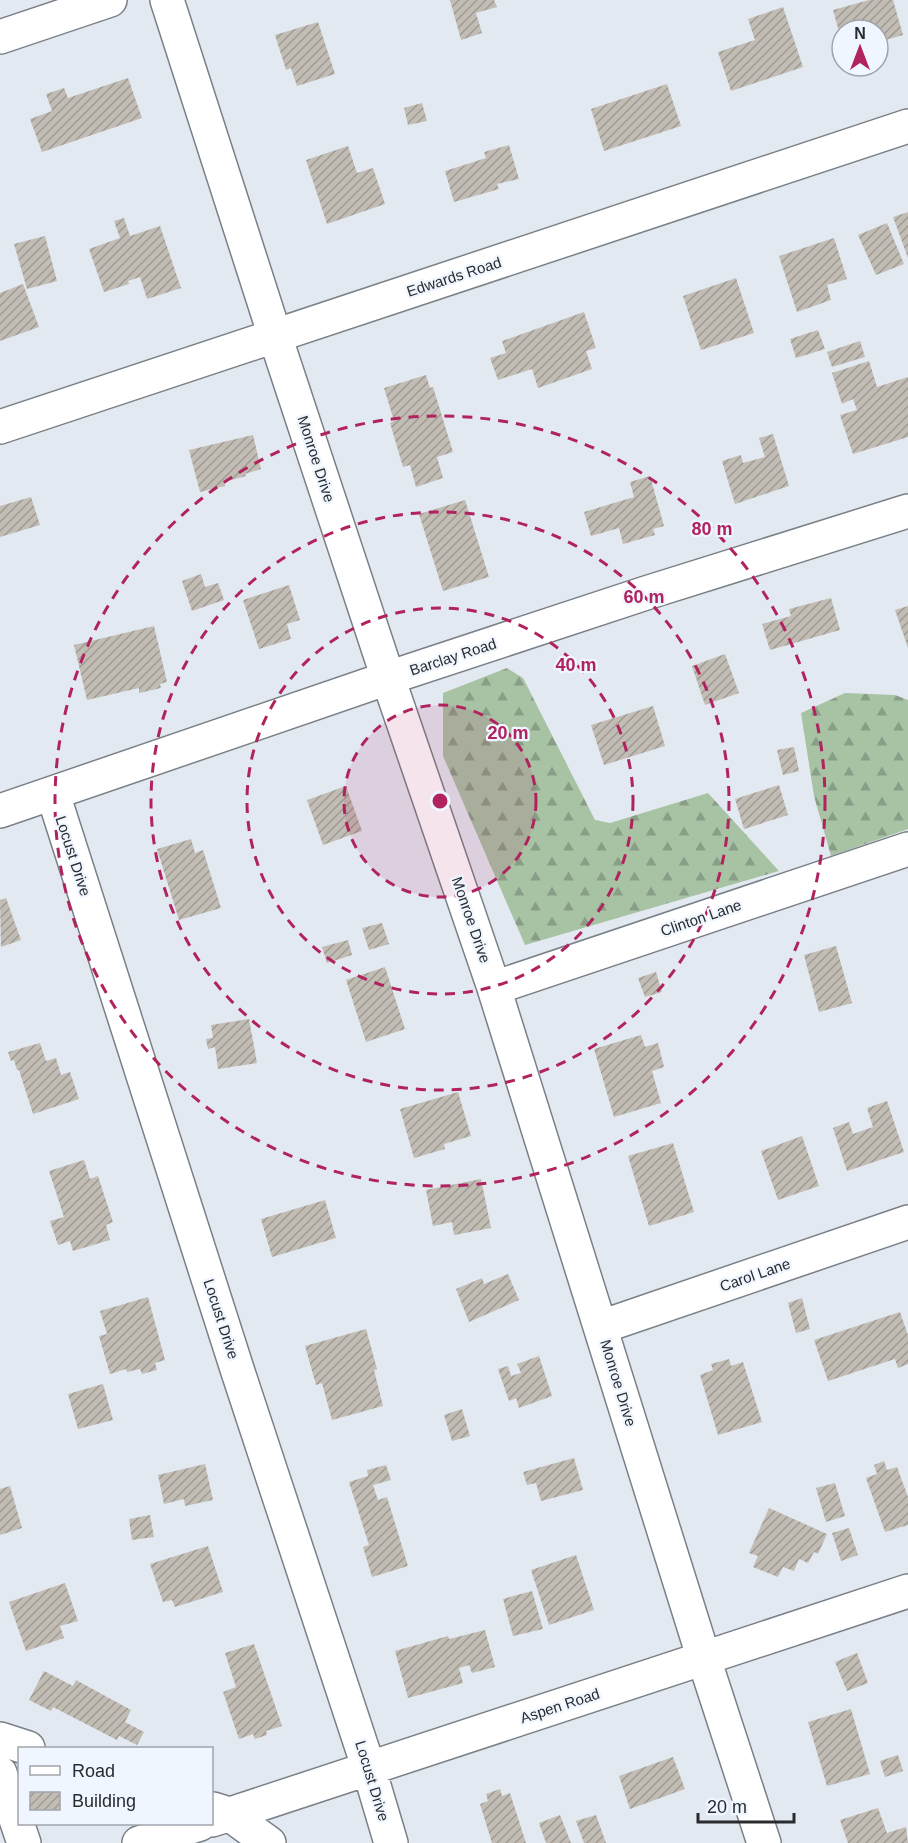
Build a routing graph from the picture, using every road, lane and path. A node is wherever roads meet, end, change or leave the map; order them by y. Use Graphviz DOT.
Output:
graph roads {
  1 [pos="110,0"];
  2 [pos="167,0"];
  3 [pos="0,37"];
  4 [pos="908,126"];
  5 [pos="275,336"];
  6 [pos="0,427"];
  7 [pos="908,511"];
  8 [pos="388,678"];
  9 [pos="53,794"];
  10 [pos="0,811"];
  11 [pos="908,849"];
  12 [pos="494,988"];
  13 [pos="908,1222"];
  14 [pos="601,1327"];
  15 [pos="908,1591"];
  16 [pos="704,1659"];
  17 [pos="0,1739"];
  18 [pos="22,1747"];
  19 [pos="369,1769"];
  20 [pos="0,1773"];
  21 [pos="213,1816"];
  22 [pos="188,1825"];
  23 [pos="24,1843"];
  24 [pos="139,1843"];
  25 [pos="269,1843"];
  26 [pos="391,1843"];
  27 [pos="765,1843"];
  1 -- 3 [label="street"];
  2 -- 5 [label="street, Monroe Drive"];
  4 -- 5 [label="street, Edwards Road"];
  5 -- 6 [label="street, Edwards Road"];
  5 -- 8 [label="street, Monroe Drive"];
  7 -- 8 [label="street, Barclay Road"];
  8 -- 9 [label="street, Barclay Road"];
  8 -- 12 [label="street, Monroe Drive"];
  9 -- 10 [label="street, Barclay Road"];
  9 -- 19 [label="street, Locust Drive"];
  11 -- 12 [label="street, Clinton Lane"];
  12 -- 14 [label="street, Monroe Drive"];
  13 -- 14 [label="street, Carol Lane"];
  14 -- 16 [label="street, Monroe Drive"];
  15 -- 16 [label="street, Aspen Road"];
  16 -- 19 [label="street, Aspen Road"];
  16 -- 27 [label="street, Monroe Drive"];
  17 -- 18 [label="street"];
  19 -- 21 [label="street, Aspen Road"];
  19 -- 26 [label="street, Locust Drive"];
  20 -- 23 [label="street"];
  21 -- 25 [label="street"];
  22 -- 24 [label="street, Aspen Road"];
}
